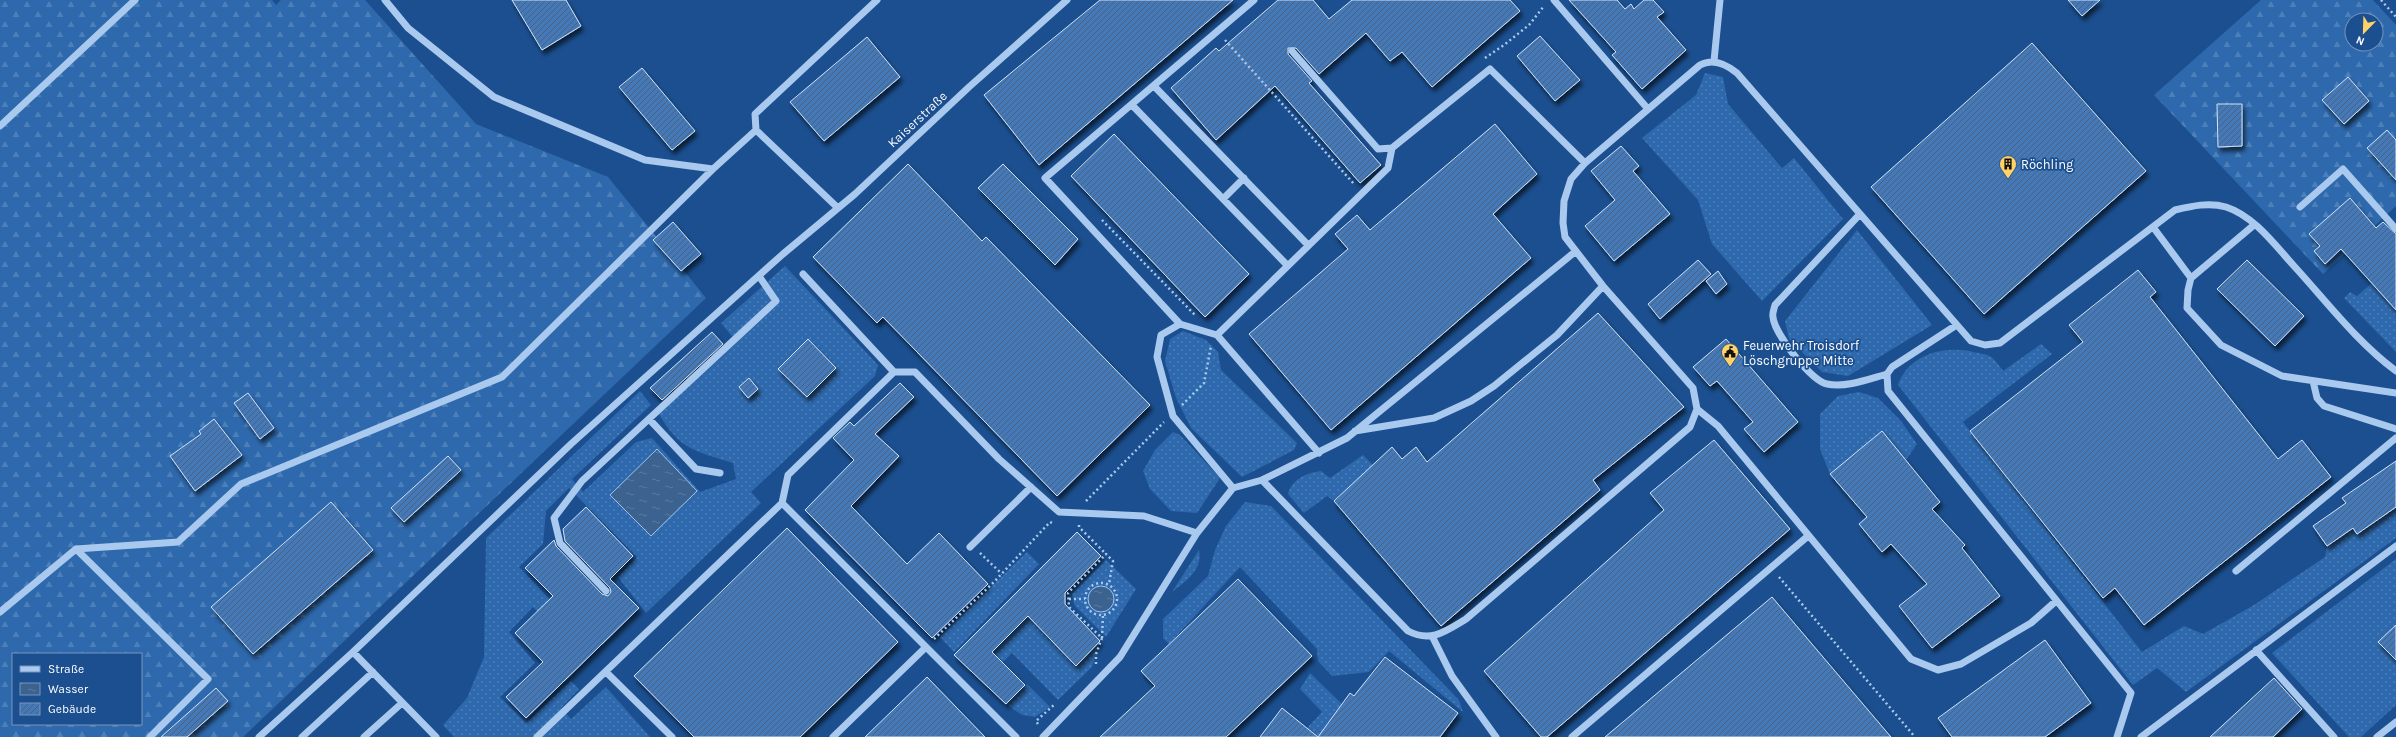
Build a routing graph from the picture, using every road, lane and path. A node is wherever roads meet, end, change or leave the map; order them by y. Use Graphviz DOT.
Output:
graph roads {
  1 [pos="135,0"];
  2 [pos="385,0"];
  3 [pos="876,0"];
  4 [pos="1254,0"];
  5 [pos="1554,0"];
  6 [pos="1720,0"];
  7 [pos="2381,0"];
  8 [pos="1062,1"];
  9 [pos="1546,5"];
  10 [pos="2396,17"];
  11 [pos="1228,33"];
  12 [pos="1504,45"];
  13 [pos="1292,51"];
  14 [pos="1714,61"];
  15 [pos="1154,86"];
  16 [pos="1132,105"];
  17 [pos="1648,109"];
  18 [pos="0,126"];
  19 [pos="756,130"];
  20 [pos="1392,148"];
  21 [pos="1585,163"];
  22 [pos="713,169"];
  23 [pos="1244,178"];
  24 [pos="1357,188"];
  25 [pos="1223,199"];
  26 [pos="2300,207"];
  27 [pos="838,208"];
  28 [pos="1860,214"];
  29 [pos="1099,216"];
  30 [pos="2254,225"];
  31 [pos="2153,227"];
  32 [pos="2396,229"];
  33 [pos="1308,246"];
  34 [pos="1576,251"];
  35 [pos="1288,265"];
  36 [pos="803,274"];
  37 [pos="760,276"];
  38 [pos="2191,278"];
  39 [pos="1603,286"];
  40 [pos="1196,316"];
  41 [pos="1180,324"];
  42 [pos="1955,326"];
  43 [pos="1217,335"];
  44 [pos="2396,371"];
  45 [pos="894,372"];
  46 [pos="1887,374"];
  47 [pos="2314,381"];
  48 [pos="2396,392"];
  49 [pos="1697,409"];
  50 [pos="649,420"];
  51 [pos="2396,429"];
  52 [pos="1355,431"];
  53 [pos="2396,438"];
  54 [pos="1319,453"];
  55 [pos="720,473"];
  56 [pos="1262,480"];
  57 [pos="1031,487"];
  58 [pos="1233,488"];
  59 [pos="782,503"];
  60 [pos="1050,522"];
  61 [pos="1197,533"];
  62 [pos="1808,536"];
  63 [pos="2396,546"];
  64 [pos="970,547"];
  65 [pos="76,549"];
  66 [pos="1771,567"];
  67 [pos="2236,571"];
  68 [pos="1002,574"];
  69 [pos="1109,584"];
  70 [pos="606,591"];
  71 [pos="1085,598"];
  72 [pos="1068,599"];
  73 [pos="2056,601"];
  74 [pos="0,612"];
  75 [pos="1103,615"];
  76 [pos="1432,636"];
  77 [pos="1102,638"];
  78 [pos="925,648"];
  79 [pos="2256,650"];
  80 [pos="353,652"];
  81 [pos="1096,666"];
  82 [pos="373,672"];
  83 [pos="606,672"];
  84 [pos="1059,701"];
  85 [pos="402,702"];
  86 [pos="2396,722"];
  87 [pos="1045,736"];
  88 [pos="150,737"];
  89 [pos="259,737"];
  90 [pos="302,737"];
  91 [pos="364,737"];
  92 [pos="436,737"];
  93 [pos="537,737"];
  94 [pos="672,737"];
  95 [pos="834,737"];
  96 [pos="1016,737"];
  97 [pos="1496,737"];
  98 [pos="1572,737"];
  99 [pos="1915,737"];
  100 [pos="2117,737"];
  101 [pos="2141,737"];
  102 [pos="2334,737"];
  103 [pos="2377,737"];
  1 -- 18 [label="lane"];
  2 -- 22 [label="lane"];
  3 -- 19 [label="lane"];
  4 -- 15 [label="lane"];
  5 -- 17 [label="lane"];
  6 -- 14 [label="lane"];
  7 -- 10 [label="path"];
  8 -- 27 [label="lane, Kaiserstraße"];
  9 -- 12 [label="path"];
  11 -- 24 [label="path"];
  13 -- 20 [label="lane"];
  14 -- 17 [label="lane"];
  14 -- 28 [label="lane"];
  15 -- 16 [label="lane"];
  15 -- 23 [label="lane"];
  16 -- 25 [label="lane"];
  16 -- 41 [label="lane"];
  17 -- 21 [label="lane"];
  19 -- 22 [label="lane"];
  19 -- 27 [label="lane"];
  20 -- 21 [label="lane"];
  20 -- 33 [label="lane"];
  21 -- 34 [label="lane"];
  22 -- 65 [label="lane"];
  23 -- 25 [label="lane"];
  23 -- 33 [label="lane"];
  25 -- 35 [label="lane"];
  26 -- 32 [label="lane"];
  27 -- 37 [label="lane, Kaiserstraße"];
  28 -- 42 [label="lane"];
  28 -- 46 [label="lane"];
  29 -- 40 [label="path"];
  30 -- 31 [label="lane"];
  30 -- 38 [label="lane"];
  30 -- 44 [label="lane"];
  31 -- 38 [label="lane"];
  31 -- 42 [label="lane"];
  33 -- 35 [label="lane"];
  34 -- 39 [label="lane"];
  34 -- 52 [label="lane"];
  35 -- 43 [label="lane"];
  36 -- 45 [label="lane"];
  37 -- 50 [label="lane"];
  37 -- 80 [label="lane, Kaiserstraße"];
  38 -- 47 [label="lane"];
  39 -- 49 [label="lane"];
  39 -- 52 [label="lane"];
  41 -- 43 [label="lane"];
  41 -- 58 [label="lane"];
  42 -- 46 [label="lane"];
  43 -- 54 [label="lane"];
  45 -- 57 [label="lane"];
  45 -- 59 [label="lane"];
  46 -- 73 [label="lane"];
  47 -- 48 [label="lane"];
  47 -- 51 [label="lane"];
  49 -- 62 [label="lane"];
  49 -- 76 [label="lane"];
  50 -- 55 [label="lane"];
  50 -- 70 [label="lane"];
  52 -- 54 [label="lane"];
  53 -- 67 [label="lane"];
  54 -- 56 [label="lane"];
  56 -- 58 [label="lane"];
  56 -- 76 [label="lane"];
  57 -- 61 [label="lane"];
  57 -- 64 [label="lane"];
  58 -- 61 [label="lane"];
  59 -- 78 [label="lane"];
  59 -- 83 [label="lane"];
  60 -- 68 [label="path"];
  61 -- 87 [label="lane"];
  62 -- 66 [label="lane"];
  62 -- 73 [label="lane"];
  63 -- 79 [label="lane"];
  64 -- 68 [label="path"];
  65 -- 74 [label="lane"];
  65 -- 88 [label="lane"];
  66 -- 98 [label="lane"];
  66 -- 99 [label="path"];
  68 -- 78 [label="path"];
  69 -- 71 [label="path"];
  69 -- 72 [label="path"];
  69 -- 75 [label="path"];
  71 -- 72 [label="path"];
  71 -- 75 [label="path"];
  72 -- 77 [label="path"];
  73 -- 100 [label="lane"];
  75 -- 77 [label="path"];
  76 -- 97 [label="lane"];
  77 -- 81 [label="path"];
  78 -- 95 [label="lane"];
  78 -- 96 [label="lane"];
  79 -- 101 [label="lane"];
  79 -- 102 [label="lane"];
  80 -- 82 [label="lane"];
  80 -- 89 [label="lane, Kaiserstraße"];
  82 -- 85 [label="lane"];
  82 -- 90 [label="lane"];
  83 -- 93 [label="lane"];
  83 -- 94 [label="lane"];
  84 -- 87 [label="path"];
  85 -- 91 [label="lane"];
  85 -- 92 [label="lane"];
  86 -- 103 [label="lane"];
}
